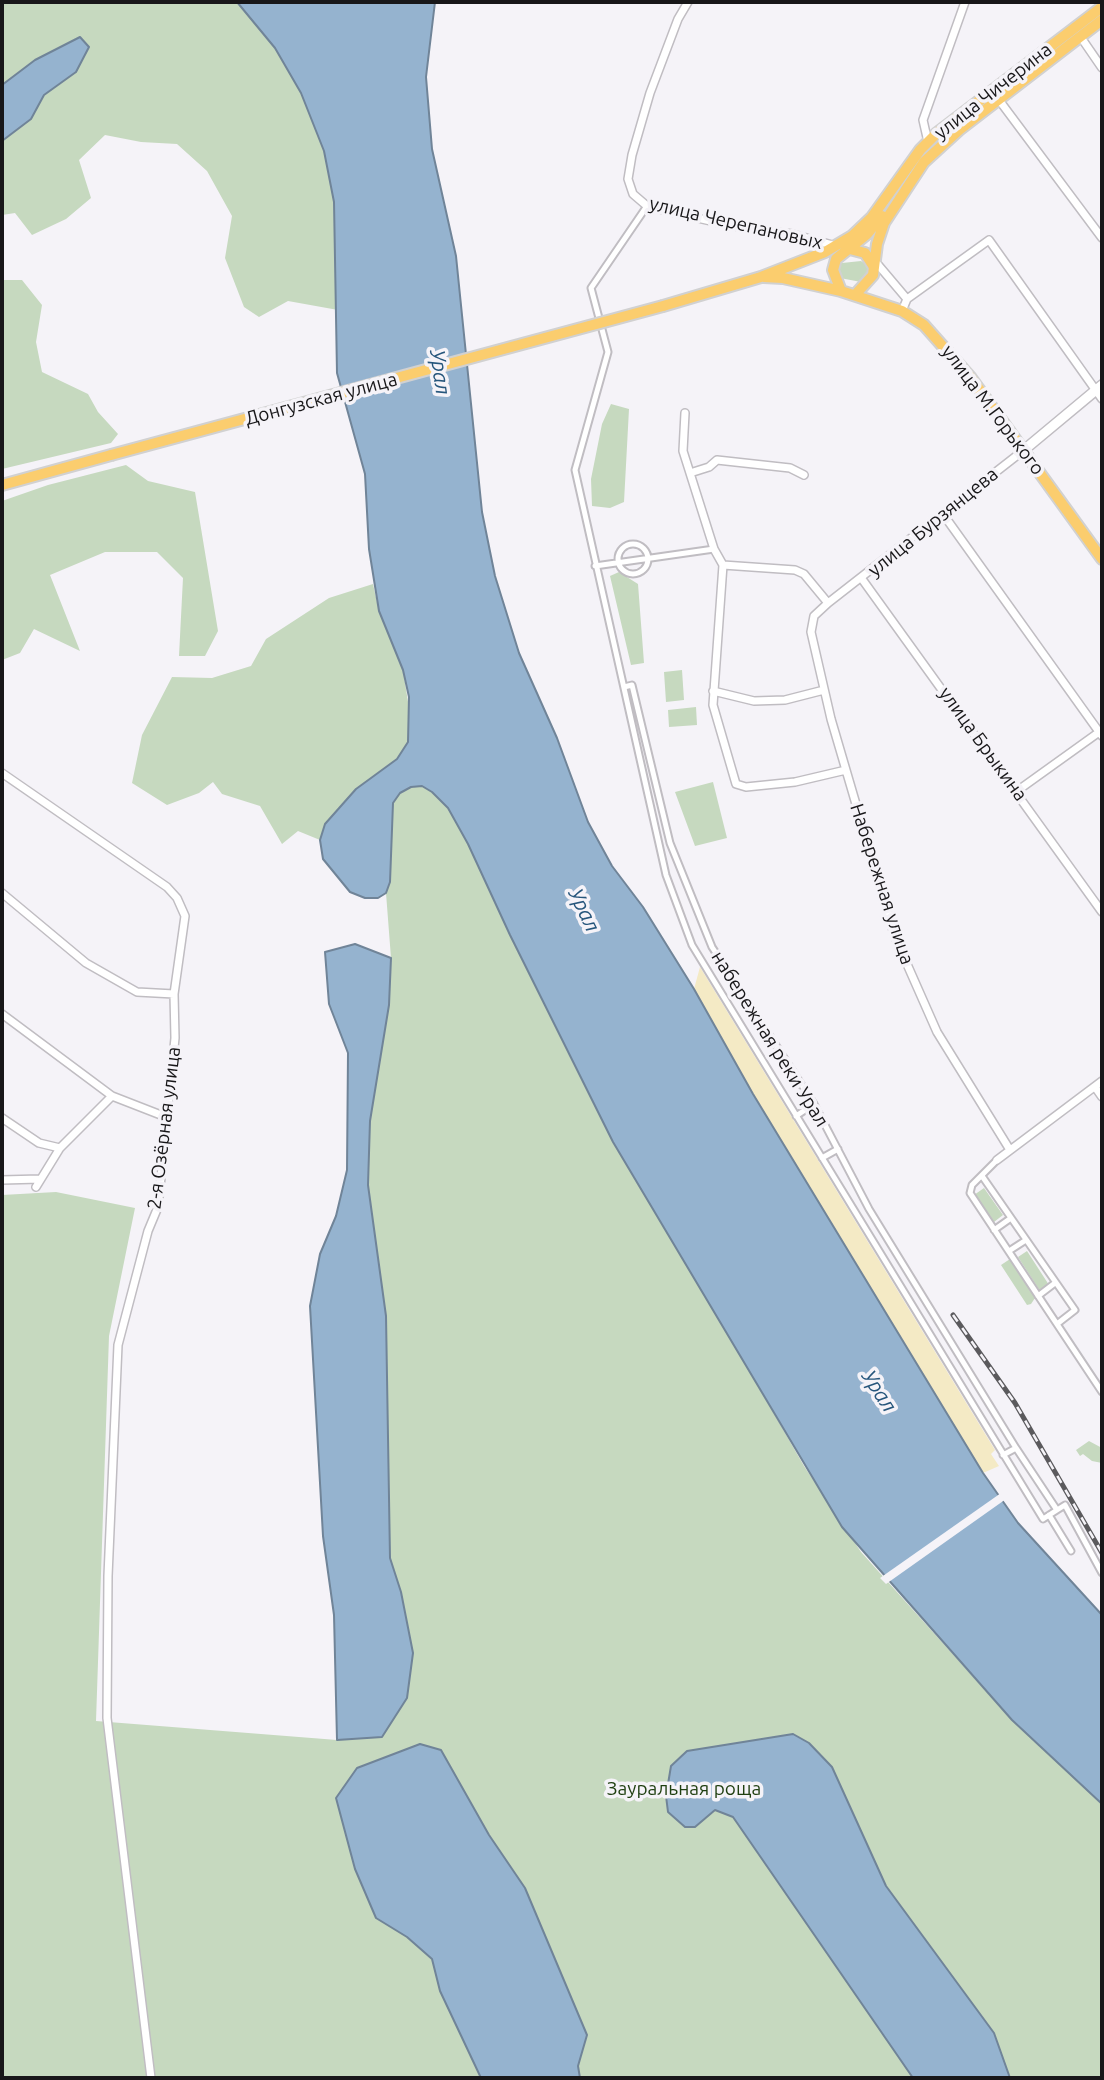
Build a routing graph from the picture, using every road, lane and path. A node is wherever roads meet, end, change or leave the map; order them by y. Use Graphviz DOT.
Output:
graph roads {
  1 [pos="688,2"];
  2 [pos="965,2"];
  3 [pos="1102,7"];
  4 [pos="1102,20"];
  5 [pos="1080,36"];
  6 [pos="1102,68"];
  7 [pos="999,100"];
  8 [pos="928,142"];
  9 [pos="648,206"];
  10 [pos="1102,238"];
  11 [pos="859,255"];
  12 [pos="761,277"];
  13 [pos="841,291"];
  14 [pos="855,296"];
  15 [pos="907,299"];
  16 [pos="902,311"];
  17 [pos="1099,387"];
  18 [pos="1102,399"];
  19 [pos="685,413"];
  20 [pos="1024,450"];
  21 [pos="690,473"];
  22 [pos="804,475"];
  23 [pos="2,485"];
  24 [pos="943,514"];
  25 [pos="713,549"];
  26 [pos="648,558"];
  27 [pos="1102,559"];
  28 [pos="618,563"];
  29 [pos="723,565"];
  30 [pos="595,566"];
  31 [pos="862,579"];
  32 [pos="828,603"];
  33 [pos="624,687"];
  34 [pos="824,690"];
  35 [pos="713,691"];
  36 [pos="1101,732"];
  37 [pos="846,770"];
  38 [pos="2,773"];
  39 [pos="1017,791"];
  40 [pos="2,893"];
  41 [pos="1102,912"];
  42 [pos="712,947"];
  43 [pos="698,953"];
  44 [pos="174,994"];
  45 [pos="740,994"];
  46 [pos="727,1002"];
  47 [pos="2,1013"];
  48 [pos="769,1040"];
  49 [pos="755,1049"];
  50 [pos="1102,1081"];
  51 [pos="1095,1087"];
  52 [pos="112,1096"];
  53 [pos="1102,1097"];
  54 [pos="814,1104"];
  55 [pos="796,1116"];
  56 [pos="166,1117"];
  57 [pos="2,1118"];
  58 [pos="60,1148"];
  59 [pos="838,1149"];
  60 [pos="1010,1150"];
  61 [pos="822,1158"];
  62 [pos="997,1160"];
  63 [pos="982,1176"];
  64 [pos="40,1179"];
  65 [pos="2,1180"];
  66 [pos="36,1187"];
  67 [pos="1011,1219"];
  68 [pos="995,1230"];
  69 [pos="1026,1240"];
  70 [pos="892,1248"];
  71 [pos="1009,1251"];
  72 [pos="881,1255"];
  73 [pos="1055,1283"];
  74 [pos="1038,1296"];
  75 [pos="928,1304"];
  76 [pos="917,1311"];
  77 [pos="1057,1324"];
  78 [pos="1102,1392"];
  79 [pos="987,1400"];
  80 [pos="975,1408"];
  81 [pos="1016,1447"];
  82 [pos="1003,1455"];
  83 [pos="1057,1510"];
  84 [pos="1049,1515"];
  85 [pos="1071,1551"];
  86 [pos="1102,1573"];
  87 [pos="151,2078"];
  1 -- 9 [label="street, улица Черепановых"];
  2 -- 8 [label="street"];
  3 -- 8 [label="main road, улица Чичерина"];
  4 -- 5 [label="main road, улица Чичерина"];
  5 -- 6 [label="street"];
  5 -- 7 [label="main road, улица Чичерина"];
  7 -- 10 [label="street"];
  7 -- 11 [label="main road, улица Чичерина"];
  8 -- 11 [label="main road, улица Чичерина"];
  9 -- 11 [label="street, улица Черепановых"];
  9 -- 30 [label="street, набережная реки Урал"];
  11 -- 12 [label="main road, Донгузская улица"];
  11 -- 13 [label="main road"];
  11 -- 14 [label="main road"];
  11 -- 15 [label="street"];
  12 -- 13 [label="main road, улица М.Горького"];
  12 -- 23 [label="main road, Донгузская улица, bridge"];
  13 -- 14 [label="main road, улица М.Горького"];
  14 -- 16 [label="main road, улица М.Горького"];
  15 -- 16 [label="street"];
  15 -- 17 [label="street"];
  16 -- 20 [label="main road, улица М.Горького"];
  17 -- 18 [label="street"];
  17 -- 20 [label="street, улица Бурзянцева"];
  19 -- 21 [label="street"];
  20 -- 24 [label="street, улица Бурзянцева"];
  20 -- 27 [label="main road, улица М.Горького"];
  21 -- 22 [label="street"];
  21 -- 25 [label="street"];
  24 -- 31 [label="street, улица Бурзянцева"];
  24 -- 36 [label="street"];
  25 -- 26 [label="street"];
  25 -- 29 [label="street"];
  26 -- 28 [label="street"];
  26 -- 28 [label="street"];
  26 -- 28 [label="street"];
  28 -- 30 [label="street"];
  29 -- 32 [label="street"];
  29 -- 35 [label="street"];
  30 -- 33 [label="street, набережная реки Урал"];
  31 -- 32 [label="street, улица Бурзянцева"];
  31 -- 39 [label="street, улица Брыкина"];
  32 -- 34 [label="street, Набережная улица"];
  33 -- 42 [label="street, набережная реки Урал"];
  33 -- 43 [label="street, набережная реки Урал"];
  34 -- 35 [label="street"];
  34 -- 37 [label="street, Набережная улица"];
  35 -- 37 [label="street"];
  36 -- 39 [label="street"];
  37 -- 60 [label="street, Набережная улица"];
  38 -- 44 [label="street, 2-я Озёрная улица"];
  39 -- 41 [label="street, улица Брыкина"];
  40 -- 44 [label="street"];
  42 -- 43 [label="street"];
  42 -- 45 [label="street, набережная реки Урал"];
  43 -- 46 [label="street, набережная реки Урал"];
  44 -- 56 [label="street, 2-я Озёрная улица"];
  45 -- 46 [label="street"];
  45 -- 48 [label="street, набережная реки Урал"];
  46 -- 49 [label="street, набережная реки Урал"];
  47 -- 52 [label="street"];
  48 -- 49 [label="street"];
  48 -- 54 [label="street, набережная реки Урал"];
  49 -- 55 [label="street, набережная реки Урал"];
  50 -- 51 [label="street"];
  51 -- 53 [label="street"];
  51 -- 60 [label="street"];
  52 -- 56 [label="street"];
  52 -- 58 [label="street"];
  54 -- 55 [label="street"];
  54 -- 59 [label="street, набережная реки Урал"];
  55 -- 61 [label="street, набережная реки Урал"];
  56 -- 87 [label="street, 2-я Озёрная улица"];
  57 -- 58 [label="street"];
  58 -- 64 [label="street"];
  59 -- 61 [label="street"];
  59 -- 70 [label="street, набережная реки Урал"];
  60 -- 62 [label="street"];
  61 -- 72 [label="street, набережная реки Урал"];
  62 -- 63 [label="street"];
  63 -- 67 [label="street"];
  63 -- 68 [label="street"];
  64 -- 65 [label="street"];
  64 -- 66 [label="street"];
  67 -- 68 [label="street"];
  67 -- 69 [label="street"];
  68 -- 71 [label="street"];
  69 -- 71 [label="street"];
  69 -- 73 [label="street"];
  70 -- 72 [label="street"];
  70 -- 75 [label="street, набережная реки Урал"];
  71 -- 74 [label="street"];
  72 -- 76 [label="street, набережная реки Урал"];
  73 -- 74 [label="street"];
  73 -- 77 [label="street"];
  74 -- 77 [label="street"];
  75 -- 76 [label="street"];
  75 -- 79 [label="street, набережная реки Урал"];
  76 -- 80 [label="street, набережная реки Урал"];
  77 -- 78 [label="street"];
  79 -- 80 [label="street"];
  79 -- 81 [label="street, набережная реки Урал"];
  80 -- 82 [label="street, набережная реки Урал"];
  81 -- 82 [label="street"];
  81 -- 83 [label="street, набережная реки Урал"];
  82 -- 84 [label="street, набережная реки Урал"];
  83 -- 84 [label="street"];
  83 -- 86 [label="street, набережная реки Урал"];
  84 -- 85 [label="street, набережная реки Урал"];
}
